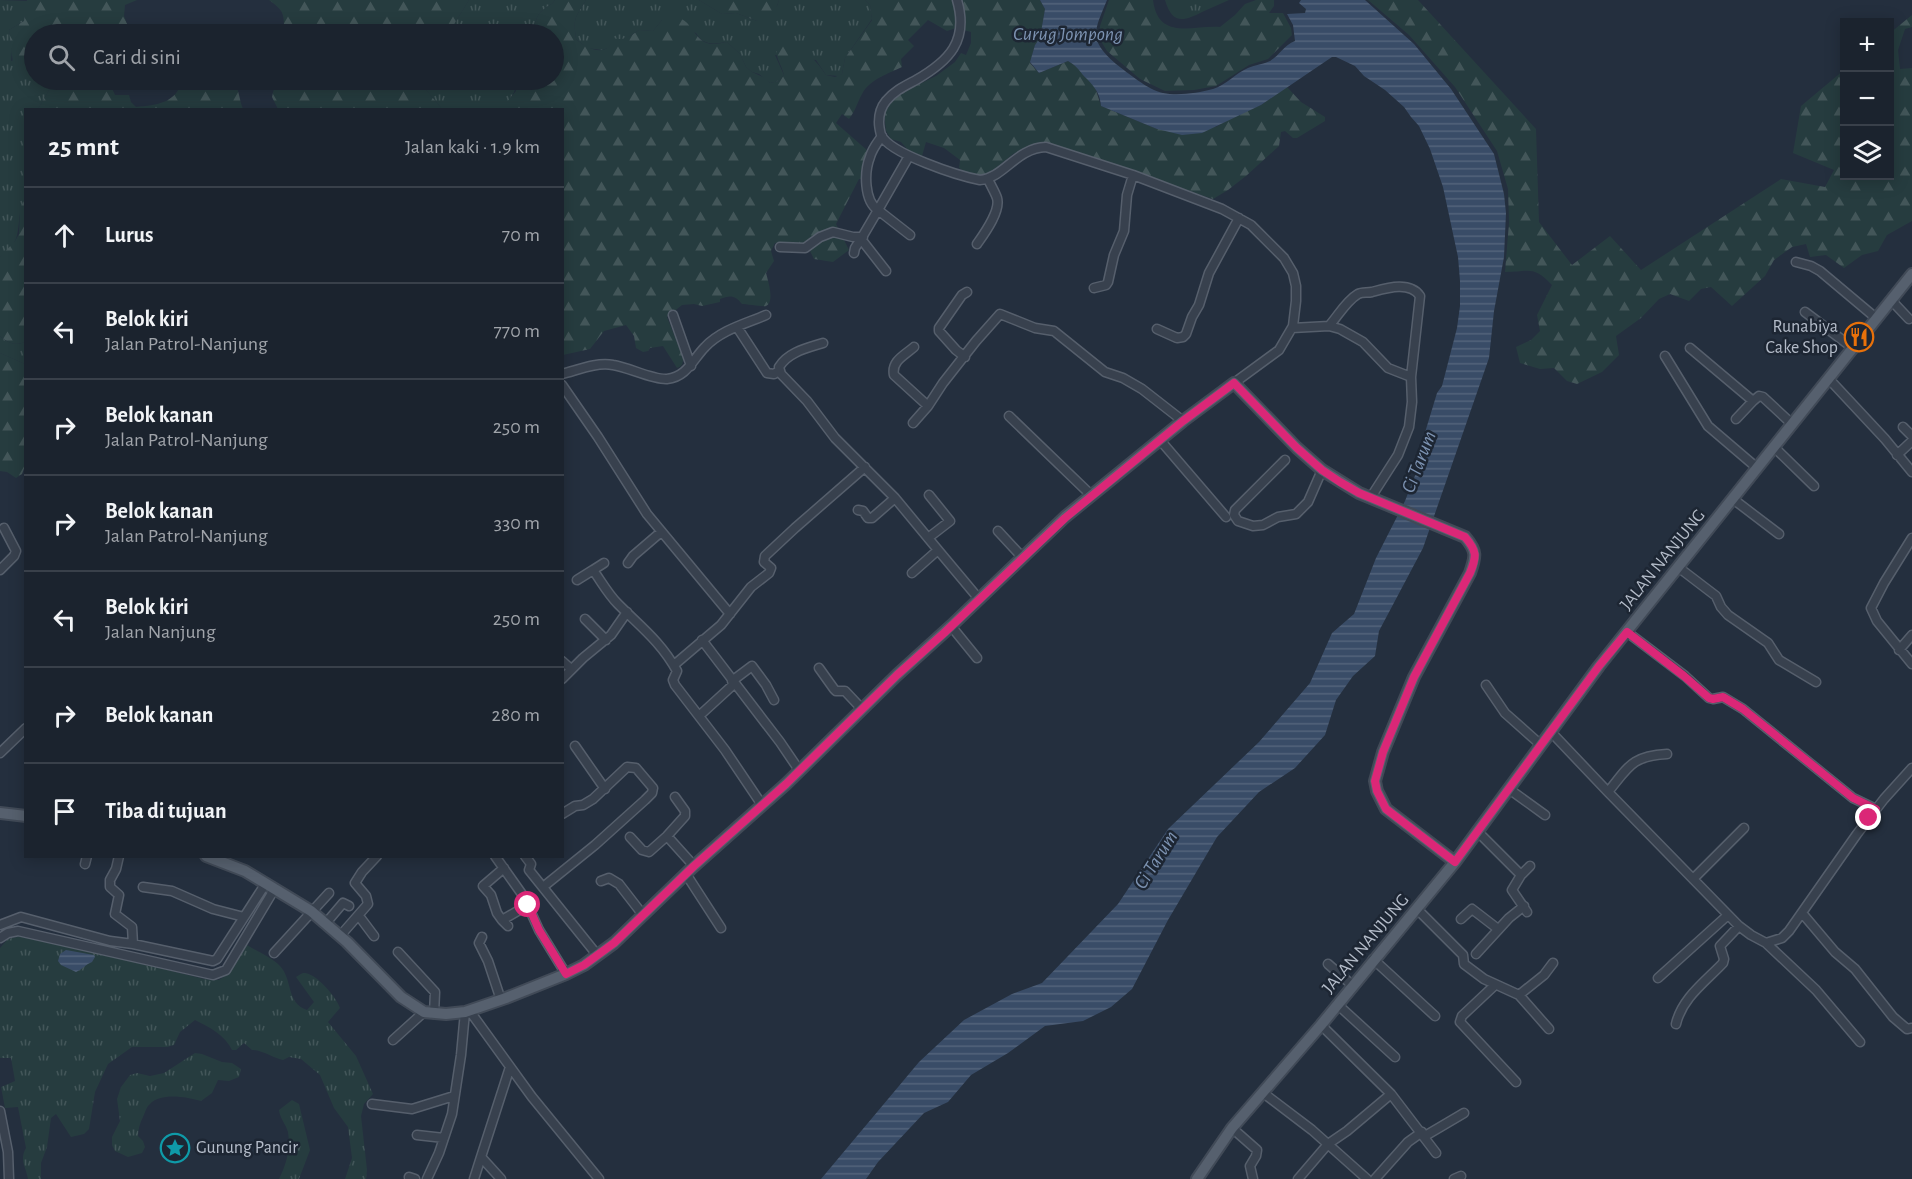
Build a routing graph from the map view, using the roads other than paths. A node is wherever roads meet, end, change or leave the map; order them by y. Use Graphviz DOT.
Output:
graph roads {
  1 [pos="957,0"];
  2 [pos="882,136"];
  3 [pos="909,156"];
  4 [pos="1133,175"];
  5 [pos="988,179"];
  6 [pos="878,210"];
  7 [pos="1239,218"];
  8 [pos="910,235"];
  9 [pos="862,238"];
  10 [pos="976,244"];
  11 [pos="780,247"];
  12 [pos="854,253"];
  13 [pos="1796,262"];
  14 [pos="886,271"];
  15 [pos="1912,274"];
  16 [pos="1094,288"];
  17 [pos="967,292"];
  18 [pos="1891,300"];
  19 [pos="1805,312"];
  20 [pos="673,315"];
  21 [pos="766,315"];
  22 [pos="1876,318"];
  23 [pos="1909,319"];
  24 [pos="1329,326"];
  25 [pos="737,327"];
  26 [pos="1292,328"];
  27 [pos="1157,329"];
  28 [pos="823,343"];
  29 [pos="914,347"];
  30 [pos="1690,348"];
  31 [pos="1853,348"];
  32 [pos="1665,356"];
  33 [pos="965,357"];
  34 [pos="691,366"];
  35 [pos="779,371"];
  36 [pos="564,373"];
  37 [pos="1411,377"];
  38 [pos="1829,379"];
  39 [pos="1234,383"];
  40 [pos="564,388"];
  41 [pos="1753,401"];
  42 [pos="928,406"];
  43 [pos="1009,416"];
  44 [pos="1736,419"];
  45 [pos="1183,421"];
  46 [pos="913,423"];
  47 [pos="1792,424"];
  48 [pos="1903,427"];
  49 [pos="1912,436"];
  50 [pos="1160,440"];
  51 [pos="1912,441"];
  52 [pos="1774,447"];
  53 [pos="1898,455"];
  54 [pos="1284,460"];
  55 [pos="1756,467"];
  56 [pos="864,468"];
  57 [pos="1322,470"];
  58 [pos="1912,472"];
  59 [pos="1814,486"];
  60 [pos="929,495"];
  61 [pos="1091,495"];
  62 [pos="895,498"];
  63 [pos="1373,498"];
  64 [pos="1733,499"];
  65 [pos="858,510"];
  66 [pos="1226,517"];
  67 [pos="4,528"];
  68 [pos="998,531"];
  69 [pos="661,532"];
  70 [pos="1779,534"];
  71 [pos="928,538"];
  72 [pos="1912,538"];
  73 [pos="938,550"];
  74 [pos="1023,558"];
  75 [pos="604,563"];
  76 [pos="628,563"];
  77 [pos="1678,567"];
  78 [pos="0,570"];
  79 [pos="593,570"];
  80 [pos="912,573"];
  81 [pos="577,580"];
  82 [pos="979,599"];
  83 [pos="627,612"];
  84 [pos="730,614"];
  85 [pos="585,619"];
  86 [pos="951,626"];
  87 [pos="1627,632"];
  88 [pos="1912,635"];
  89 [pos="606,640"];
  90 [pos="702,640"];
  91 [pos="1899,650"];
  92 [pos="977,658"];
  93 [pos="564,663"];
  94 [pos="1912,664"];
  95 [pos="674,665"];
  96 [pos="571,669"];
  97 [pos="819,669"];
  98 [pos="564,677"];
  99 [pos="733,682"];
  100 [pos="1816,682"];
  101 [pos="1486,685"];
  102 [pos="774,700"];
  103 [pos="862,709"];
  104 [pos="699,716"];
  105 [pos="24,730"];
  106 [pos="1551,732"];
  107 [pos="1540,745"];
  108 [pos="575,746"];
  109 [pos="0,753"];
  110 [pos="1667,754"];
  111 [pos="1912,768"];
  112 [pos="799,770"];
  113 [pos="605,789"];
  114 [pos="1509,789"];
  115 [pos="1608,792"];
  116 [pos="675,797"];
  117 [pos="762,805"];
  118 [pos="1876,809"];
  119 [pos="0,813"];
  120 [pos="564,813"];
  121 [pos="1545,815"];
  122 [pos="24,816"];
  123 [pos="1744,828"];
  124 [pos="1478,832"];
  125 [pos="667,836"];
  126 [pos="630,837"];
  127 [pos="119,858"];
  128 [pos="211,858"];
  129 [pos="374,858"];
  130 [pos="496,858"];
  131 [pos="526,858"];
  132 [pos="1455,862"];
  133 [pos="1530,866"];
  134 [pos="504,868"];
  135 [pos="690,870"];
  136 [pos="1521,875"];
  137 [pos="1693,879"];
  138 [pos="601,880"];
  139 [pos="270,885"];
  140 [pos="143,887"];
  141 [pos="543,887"];
  142 [pos="329,893"];
  143 [pos="528,905"];
  144 [pos="349,906"];
  145 [pos="1418,909"];
  146 [pos="311,911"];
  147 [pos="1802,913"];
  148 [pos="643,915"];
  149 [pos="1728,915"];
  150 [pos="359,916"];
  151 [pos="244,917"];
  152 [pos="1461,919"];
  153 [pos="326,922"];
  154 [pos="0,925"];
  155 [pos="1739,926"];
  156 [pos="721,928"];
  157 [pos="1498,929"];
  158 [pos="340,936"];
  159 [pos="374,936"];
  160 [pos="482,937"];
  161 [pos="0,938"];
  162 [pos="1766,943"];
  163 [pos="133,944"];
  164 [pos="274,952"];
  165 [pos="398,952"];
  166 [pos="1476,954"];
  167 [pos="598,956"];
  168 [pos="1373,959"];
  169 [pos="1553,963"];
  170 [pos="1328,964"];
  171 [pos="566,974"];
  172 [pos="1658,978"];
  173 [pos="1495,985"];
  174 [pos="1352,986"];
  175 [pos="1519,995"];
  176 [pos="501,1000"];
  177 [pos="1337,1004"];
  178 [pos="467,1011"];
  179 [pos="429,1013"];
  180 [pos="1435,1016"];
  181 [pos="1676,1024"];
  182 [pos="1321,1025"];
  183 [pos="1912,1028"];
  184 [pos="1549,1029"];
  185 [pos="393,1040"];
  186 [pos="1860,1042"];
  187 [pos="1395,1057"];
  188 [pos="510,1067"];
  189 [pos="1515,1082"];
  190 [pos="1262,1092"];
  191 [pos="1391,1094"];
  192 [pos="454,1096"];
  193 [pos="372,1104"];
  194 [pos="0,1111"];
  195 [pos="1464,1113"];
  196 [pos="1232,1128"];
  197 [pos="1423,1134"];
  198 [pos="417,1135"];
  199 [pos="444,1138"];
  200 [pos="1328,1144"];
  201 [pos="4,1152"];
  202 [pos="1436,1153"];
  203 [pos="481,1157"];
  204 [pos="4,1179"];
  205 [pos="9,1179"];
  206 [pos="427,1179"];
  207 [pos="474,1179"];
  208 [pos="501,1179"];
  209 [pos="599,1179"];
  210 [pos="1197,1179"];
  211 [pos="1253,1179"];
  212 [pos="1298,1179"];
  213 [pos="1367,1179"];
  214 [pos="1375,1179"];
  1 -- 2 [label="street"];
  2 -- 3 [label="street"];
  2 -- 6 [label="street"];
  3 -- 5 [label="street"];
  3 -- 6 [label="street"];
  4 -- 5 [label="street"];
  4 -- 7 [label="street"];
  4 -- 16 [label="street"];
  5 -- 10 [label="street"];
  6 -- 8 [label="street"];
  6 -- 9 [label="street"];
  7 -- 26 [label="street"];
  7 -- 27 [label="street"];
  9 -- 11 [label="street"];
  9 -- 12 [label="street"];
  9 -- 14 [label="street"];
  13 -- 22 [label="street"];
  15 -- 18 [label="main road, JALAN NANJUNG"];
  17 -- 33 [label="street"];
  18 -- 22 [label="main road, JALAN NANJUNG"];
  18 -- 23 [label="street"];
  19 -- 31 [label="street"];
  20 -- 34 [label="street"];
  21 -- 25 [label="street"];
  22 -- 31 [label="main road, JALAN NANJUNG"];
  24 -- 26 [label="street"];
  24 -- 37 [label="street"];
  24 -- 37 [label="street"];
  25 -- 34 [label="street"];
  25 -- 35 [label="street"];
  26 -- 39 [label="street"];
  28 -- 35 [label="street"];
  29 -- 42 [label="street"];
  30 -- 41 [label="street"];
  31 -- 38 [label="main road, JALAN NANJUNG"];
  32 -- 55 [label="street"];
  33 -- 42 [label="street"];
  33 -- 45 [label="street"];
  34 -- 36 [label="street"];
  35 -- 56 [label="street"];
  37 -- 63 [label="street"];
  38 -- 47 [label="main road, JALAN NANJUNG"];
  38 -- 53 [label="street"];
  39 -- 45 [label="main road"];
  39 -- 57 [label="main road"];
  40 -- 69 [label="street"];
  41 -- 44 [label="street"];
  41 -- 47 [label="street"];
  42 -- 46 [label="street"];
  43 -- 61 [label="street"];
  45 -- 50 [label="main road"];
  47 -- 52 [label="main road, JALAN NANJUNG"];
  48 -- 49 [label="street"];
  50 -- 61 [label="main road"];
  50 -- 66 [label="street"];
  51 -- 53 [label="street"];
  52 -- 55 [label="main road, JALAN NANJUNG"];
  52 -- 59 [label="street"];
  53 -- 58 [label="street"];
  54 -- 57 [label="street"];
  55 -- 64 [label="main road, JALAN NANJUNG"];
  56 -- 62 [label="street"];
  56 -- 84 [label="street"];
  57 -- 63 [label="main road"];
  60 -- 71 [label="street"];
  61 -- 74 [label="main road"];
  62 -- 65 [label="street"];
  62 -- 71 [label="street"];
  63 -- 132 [label="main road"];
  64 -- 70 [label="street"];
  64 -- 77 [label="main road, JALAN NANJUNG"];
  67 -- 78 [label="street"];
  68 -- 74 [label="street"];
  69 -- 76 [label="street"];
  69 -- 84 [label="street"];
  71 -- 73 [label="street"];
  72 -- 91 [label="street"];
  73 -- 80 [label="street"];
  73 -- 82 [label="street"];
  74 -- 82 [label="main road"];
  75 -- 79 [label="street"];
  77 -- 87 [label="main road, JALAN NANJUNG"];
  77 -- 100 [label="street"];
  79 -- 81 [label="street"];
  79 -- 83 [label="street"];
  82 -- 86 [label="main road"];
  83 -- 89 [label="street"];
  83 -- 95 [label="street"];
  84 -- 90 [label="street"];
  85 -- 89 [label="street"];
  86 -- 92 [label="street"];
  86 -- 103 [label="main road"];
  87 -- 106 [label="main road, JALAN NANJUNG"];
  87 -- 118 [label="street"];
  88 -- 91 [label="street"];
  89 -- 96 [label="street"];
  90 -- 95 [label="street"];
  90 -- 99 [label="street"];
  91 -- 94 [label="street"];
  93 -- 96 [label="street"];
  95 -- 104 [label="street"];
  96 -- 98 [label="street"];
  97 -- 103 [label="street"];
  99 -- 102 [label="street"];
  99 -- 104 [label="street"];
  99 -- 112 [label="street"];
  101 -- 107 [label="street"];
  103 -- 112 [label="main road"];
  104 -- 117 [label="street"];
  105 -- 109 [label="street"];
  106 -- 107 [label="main road, JALAN NANJUNG"];
  106 -- 115 [label="street"];
  107 -- 114 [label="main road, JALAN NANJUNG"];
  108 -- 113 [label="street"];
  110 -- 115 [label="street"];
  111 -- 118 [label="street"];
  112 -- 117 [label="main road"];
  113 -- 120 [label="street"];
  113 -- 141 [label="street"];
  114 -- 121 [label="street"];
  114 -- 124 [label="main road, JALAN NANJUNG"];
  115 -- 137 [label="street"];
  116 -- 125 [label="street"];
  117 -- 135 [label="main road"];
  118 -- 147 [label="street"];
  119 -- 122 [label="main road"];
  123 -- 137 [label="street"];
  124 -- 132 [label="main road, JALAN NANJUNG"];
  124 -- 136 [label="street"];
  125 -- 126 [label="street"];
  125 -- 135 [label="street"];
  127 -- 163 [label="street"];
  128 -- 139 [label="main road"];
  129 -- 150 [label="street"];
  130 -- 134 [label="street"];
  131 -- 141 [label="street"];
  132 -- 145 [label="main road, JALAN NANJUNG"];
  133 -- 136 [label="street"];
  134 -- 143 [label="street"];
  134 -- 143 [label="street"];
  135 -- 148 [label="main road"];
  135 -- 156 [label="street"];
  136 -- 157 [label="street"];
  137 -- 149 [label="street"];
  138 -- 148 [label="street"];
  139 -- 146 [label="main road"];
  139 -- 151 [label="street"];
  139 -- 161 [label="street"];
  140 -- 151 [label="street"];
  141 -- 167 [label="street"];
  142 -- 146 [label="street"];
  143 -- 171 [label="street"];
  144 -- 153 [label="street"];
  145 -- 168 [label="main road, JALAN NANJUNG"];
  145 -- 173 [label="street"];
  146 -- 153 [label="main road"];
  146 -- 164 [label="street"];
  147 -- 162 [label="street"];
  147 -- 183 [label="street"];
  148 -- 167 [label="main road"];
  149 -- 155 [label="street"];
  149 -- 172 [label="street"];
  150 -- 158 [label="street"];
  150 -- 159 [label="street"];
  151 -- 163 [label="street"];
  152 -- 157 [label="street"];
  153 -- 158 [label="main road"];
  154 -- 163 [label="street"];
  155 -- 162 [label="street"];
  155 -- 181 [label="street"];
  157 -- 166 [label="street"];
  158 -- 179 [label="main road"];
  160 -- 176 [label="street"];
  162 -- 186 [label="street"];
  165 -- 179 [label="street"];
  167 -- 171 [label="main road"];
  168 -- 174 [label="main road, JALAN NANJUNG"];
  168 -- 180 [label="street"];
  169 -- 175 [label="street"];
  170 -- 174 [label="street"];
  171 -- 176 [label="main road"];
  173 -- 175 [label="street"];
  173 -- 189 [label="street"];
  174 -- 177 [label="main road, JALAN NANJUNG"];
  175 -- 184 [label="street"];
  176 -- 178 [label="main road"];
  177 -- 182 [label="main road, JALAN NANJUNG"];
  177 -- 187 [label="street"];
  178 -- 179 [label="main road"];
  178 -- 188 [label="street"];
  178 -- 192 [label="street"];
  179 -- 185 [label="street"];
  182 -- 190 [label="main road, JALAN NANJUNG"];
  182 -- 191 [label="street"];
  188 -- 203 [label="street"];
  188 -- 209 [label="street"];
  190 -- 196 [label="main road, JALAN NANJUNG"];
  190 -- 200 [label="street"];
  191 -- 197 [label="street"];
  191 -- 200 [label="street"];
  192 -- 193 [label="street"];
  192 -- 199 [label="street"];
  194 -- 201 [label="street"];
  195 -- 197 [label="street"];
  196 -- 210 [label="main road, JALAN NANJUNG"];
  196 -- 211 [label="street"];
  197 -- 202 [label="street"];
  197 -- 214 [label="street"];
  198 -- 199 [label="street"];
  199 -- 206 [label="street"];
  200 -- 212 [label="street"];
  200 -- 213 [label="street"];
  201 -- 205 [label="street"];
  203 -- 207 [label="street"];
  203 -- 208 [label="street"];
  204 -- 205 [label="street"];
}
